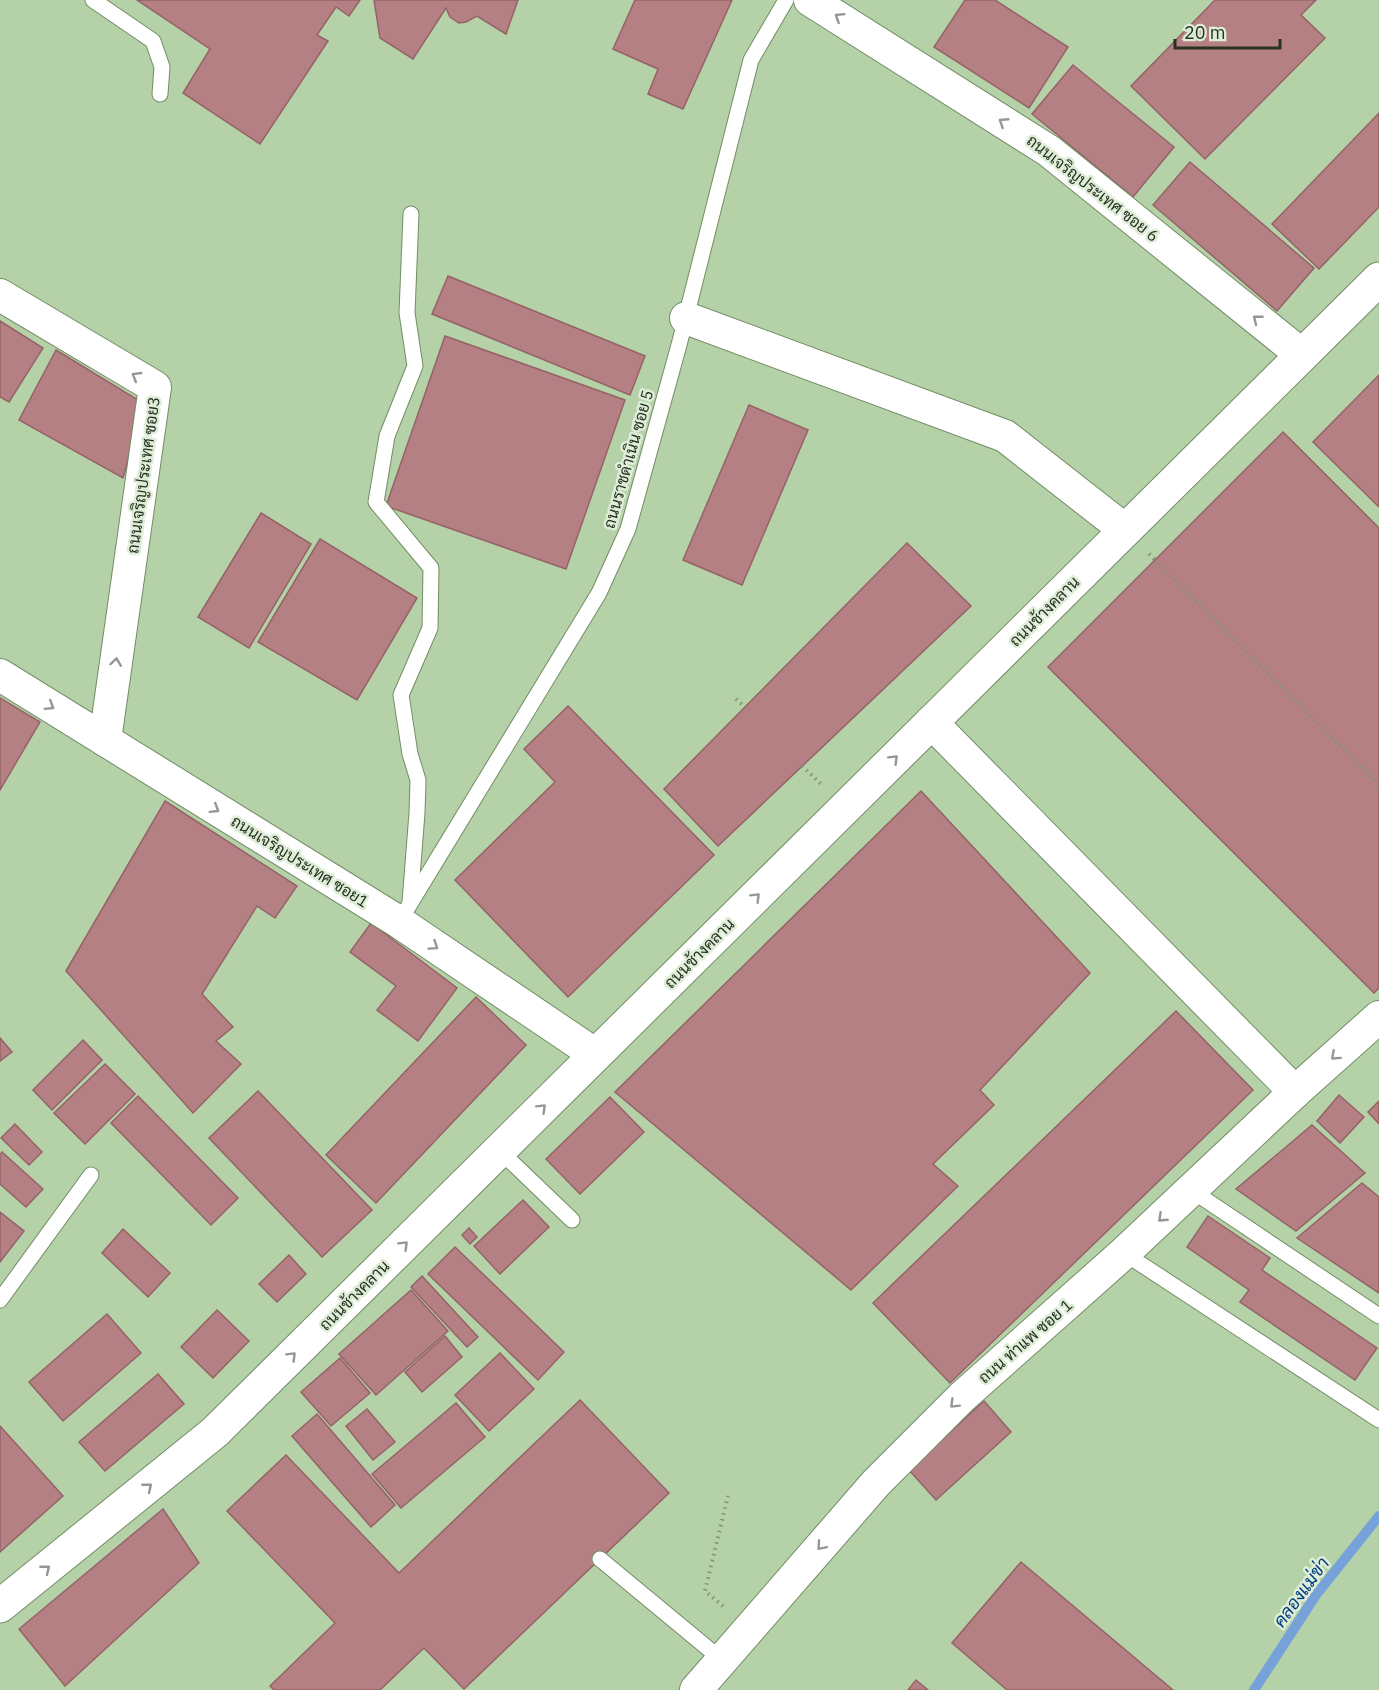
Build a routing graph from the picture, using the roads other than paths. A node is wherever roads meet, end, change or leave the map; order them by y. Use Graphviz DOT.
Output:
graph roads {
  1 [pos="93,0"];
  2 [pos="786,0"];
  3 [pos="810,0"];
  4 [pos="160,94"];
  5 [pos="411,214"];
  6 [pos="1379,279"];
  7 [pos="0,295"];
  8 [pos="686,318"];
  9 [pos="1302,355"];
  10 [pos="1125,530"];
  11 [pos="0,675"];
  12 [pos="931,722"];
  13 [pos="105,740"];
  14 [pos="405,913"];
  15 [pos="1379,1017"];
  16 [pos="596,1055"];
  17 [pos="1295,1092"];
  18 [pos="500,1150"];
  19 [pos="91,1175"];
  20 [pos="1191,1190"];
  21 [pos="572,1220"];
  22 [pos="1124,1253"];
  23 [pos="0,1300"];
  24 [pos="1379,1316"];
  25 [pos="1379,1420"];
  26 [pos="600,1559"];
  27 [pos="0,1606"];
  28 [pos="723,1660"];
  29 [pos="696,1690"];
  1 -- 4 [label="lane"];
  2 -- 8 [label="lane, ถนนราชดำเนิน ซอย 5"];
  9 -- 3 [label="street, ถนนเจริญประเทศ ซอย 6, one-way"];
  5 -- 14 [label="lane"];
  6 -- 9 [label="street, ถนนช้างคลาน"];
  13 -- 7 [label="street, ถนนเจริญประเทศ ซอย3, one-way"];
  8 -- 10 [label="street"];
  8 -- 14 [label="lane, ถนนราชดำเนิน ซอย 5"];
  9 -- 10 [label="street, ถนนช้างคลาน"];
  10 -- 12 [label="street, ถนนช้างคลาน"];
  11 -- 13 [label="street, ถนนเจริญประเทศ ซอย1, one-way"];
  16 -- 12 [label="street, ถนนช้างคลาน, one-way"];
  12 -- 17 [label="street"];
  13 -- 14 [label="street, ถนนเจริญประเทศ ซอย1, one-way"];
  14 -- 16 [label="street, ถนนเจริญประเทศ ซอย1, one-way"];
  15 -- 17 [label="street, ถนน ท่าแพ ซอย 1, one-way"];
  18 -- 16 [label="street, ถนนช้างคลาน, one-way"];
  17 -- 20 [label="street, ถนน ท่าแพ ซอย 1"];
  18 -- 21 [label="lane"];
  27 -- 18 [label="street, ถนนช้างคลาน, one-way"];
  19 -- 23 [label="lane"];
  20 -- 22 [label="street, ถนน ท่าแพ ซอย 1, one-way"];
  20 -- 24 [label="lane"];
  22 -- 25 [label="lane"];
  22 -- 28 [label="street, ถนน ท่าแพ ซอย 1, one-way"];
  26 -- 28 [label="lane"];
  28 -- 29 [label="street, ถนน ท่าแพ ซอย 1"];
}
